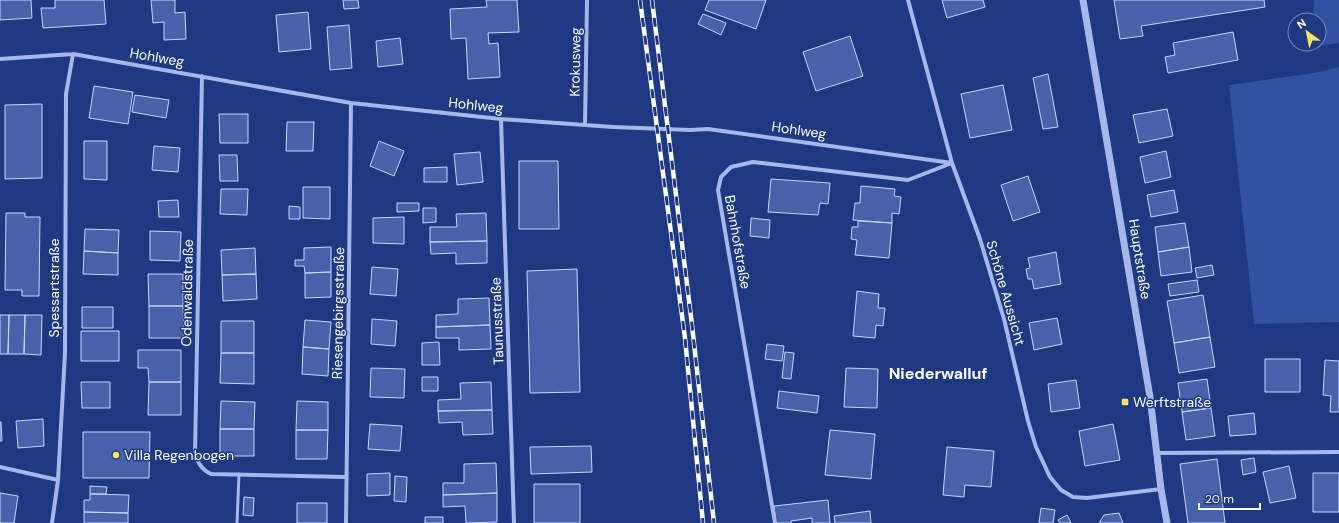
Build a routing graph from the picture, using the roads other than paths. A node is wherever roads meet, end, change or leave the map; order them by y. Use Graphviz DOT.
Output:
graph roads {
  1 [pos="587,0"];
  2 [pos="908,0"];
  3 [pos="1083,0"];
  4 [pos="73,54"];
  5 [pos="0,59"];
  6 [pos="202,76"];
  7 [pos="351,103"];
  8 [pos="501,119"];
  9 [pos="585,125"];
  10 [pos="952,163"];
  11 [pos="1339,452"];
  12 [pos="1158,453"];
  13 [pos="0,467"];
  14 [pos="239,474"];
  15 [pos="346,478"];
  16 [pos="58,480"];
  17 [pos="1161,489"];
  18 [pos="52,523"];
  19 [pos="237,523"];
  20 [pos="346,523"];
  21 [pos="514,523"];
  22 [pos="775,523"];
  23 [pos="1167,523"];
  1 -- 9 [label="street, Krokusweg"];
  2 -- 10 [label="street, Schöne Aussicht"];
  3 -- 12 [label="street, Hauptstraße"];
  4 -- 5 [label="street, Hohlweg"];
  4 -- 6 [label="street, Hohlweg"];
  4 -- 16 [label="street, Spessartstraße"];
  6 -- 7 [label="street, Hohlweg"];
  6 -- 14 [label="street, Odenwaldstraße"];
  7 -- 8 [label="street, Hohlweg"];
  7 -- 15 [label="street, Riesengebirgsstraße"];
  8 -- 9 [label="street, Hohlweg"];
  8 -- 21 [label="street, Taunusstraße"];
  9 -- 10 [label="street, Hohlweg"];
  10 -- 17 [label="street, Schöne Aussicht"];
  10 -- 22 [label="street, Bahnhofstraße"];
  11 -- 12 [label="street"];
  12 -- 17 [label="street, Hauptstraße"];
  13 -- 16 [label="street"];
  14 -- 15 [label="street, Odenwaldstraße"];
  14 -- 19 [label="lane"];
  15 -- 20 [label="street, Riesengebirgsstraße"];
  16 -- 18 [label="street, Spessartstraße"];
  17 -- 23 [label="street, Hauptstraße"];
}
